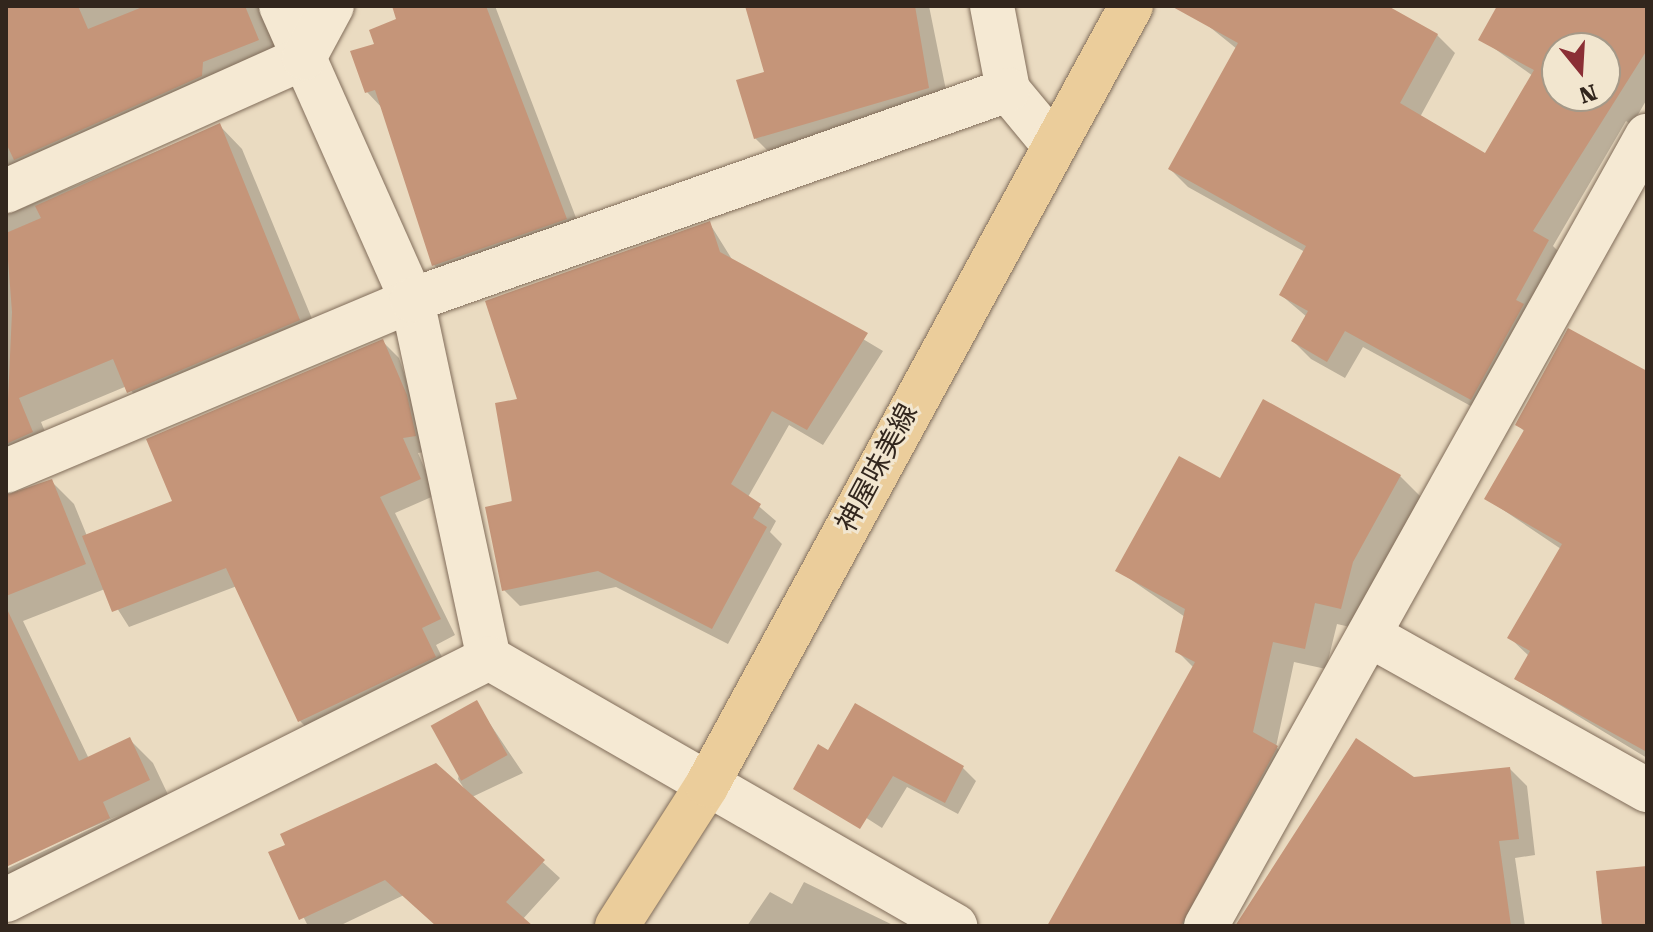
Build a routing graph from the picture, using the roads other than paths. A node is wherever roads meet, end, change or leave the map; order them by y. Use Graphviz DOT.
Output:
graph roads {
  1 [pos="281,6"];
  2 [pos="332,6"];
  3 [pos="992,6"];
  4 [pos="1131,6"];
  5 [pos="304,58"];
  6 [pos="1008,90"];
  7 [pos="1647,136"];
  8 [pos="1052,143"];
  9 [pos="6,191"];
  10 [pos="412,300"];
  11 [pos="6,471"];
  12 [pos="1371,636"];
  13 [pos="489,658"];
  14 [pos="707,785"];
  15 [pos="1647,790"];
  16 [pos="6,900"];
  17 [pos="617,926"];
  18 [pos="955,926"];
  19 [pos="1206,926"];
  1 -- 5 [label="street"];
  2 -- 5 [label="street"];
  3 -- 6 [label="street"];
  4 -- 8 [label="main road, 神屋味美線"];
  5 -- 9 [label="street"];
  5 -- 10 [label="street"];
  6 -- 8 [label="street"];
  6 -- 10 [label="street"];
  7 -- 12 [label="street"];
  8 -- 14 [label="main road, 神屋味美線"];
  10 -- 11 [label="street"];
  10 -- 13 [label="street"];
  12 -- 15 [label="street"];
  12 -- 19 [label="street"];
  13 -- 14 [label="street"];
  13 -- 16 [label="street"];
  14 -- 17 [label="main road, 神屋味美線"];
  14 -- 18 [label="street"];
}
